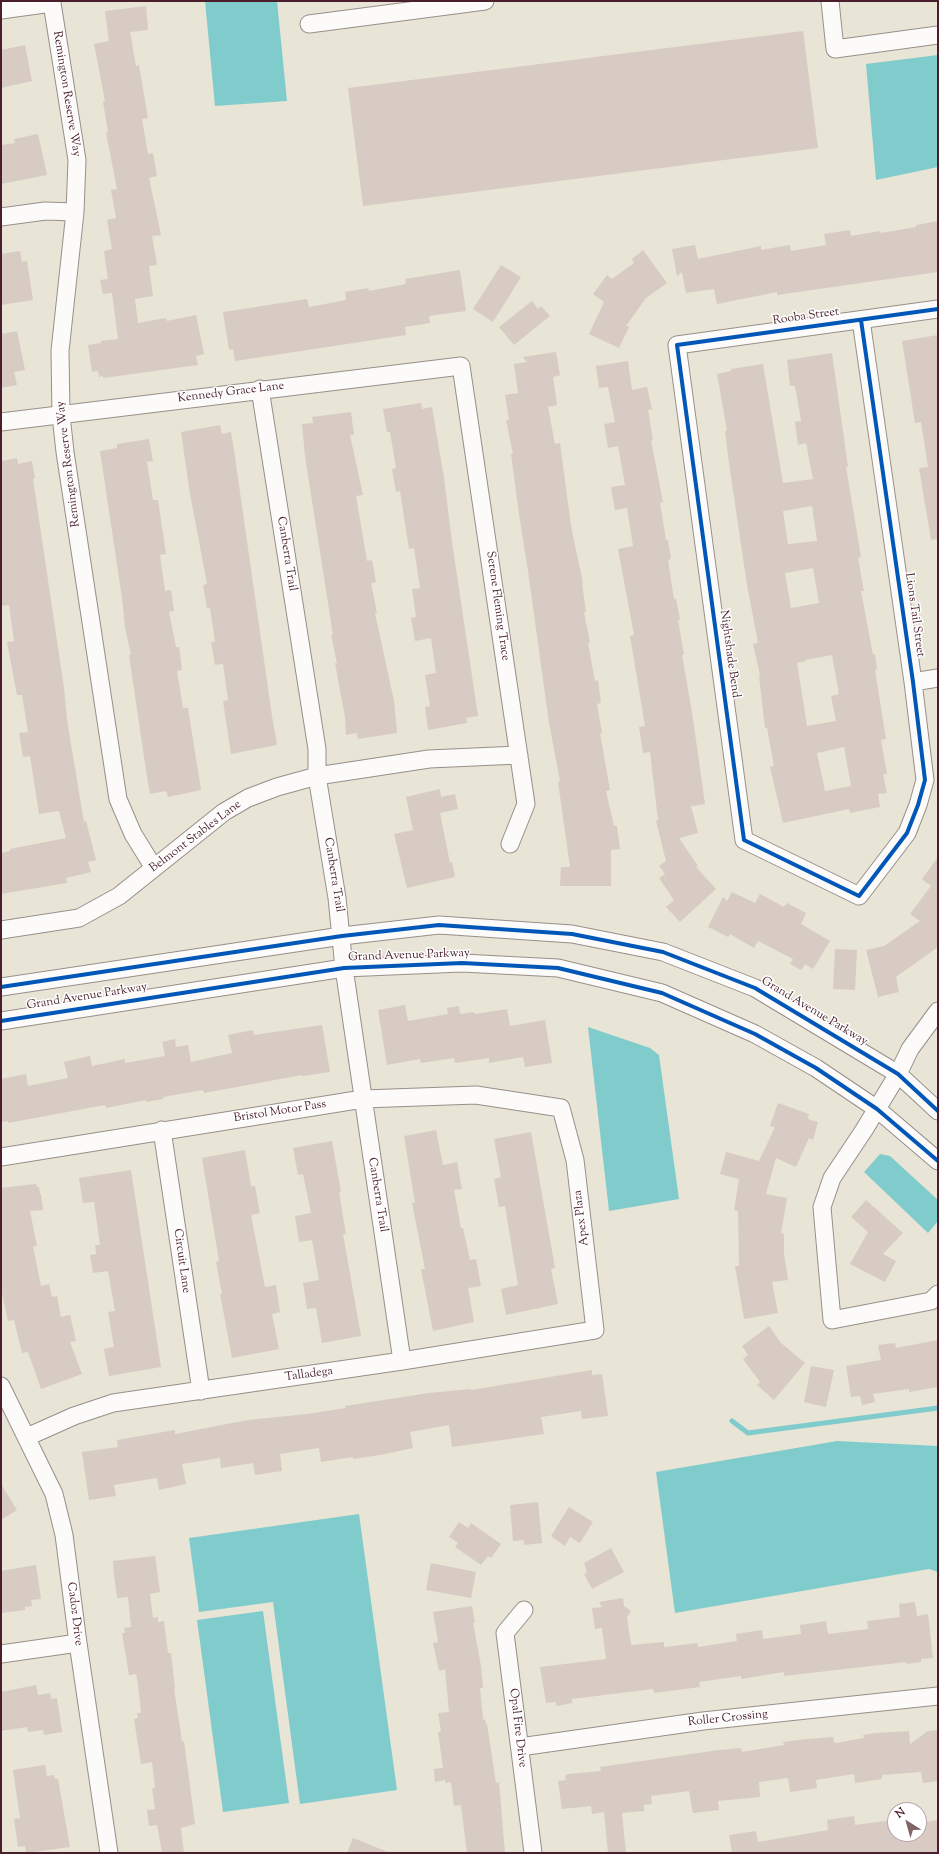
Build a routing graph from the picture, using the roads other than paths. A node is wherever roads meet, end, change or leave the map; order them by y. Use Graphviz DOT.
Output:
graph roads {
  1 [pos="485,1"];
  2 [pos="830,1"];
  3 [pos="1,10"];
  4 [pos="309,24"];
  5 [pos="938,35"];
  6 [pos="75,212"];
  7 [pos="1,217"];
  8 [pos="938,309"];
  9 [pos="861,320"];
  10 [pos="677,345"];
  11 [pos="461,366"];
  12 [pos="260,389"];
  13 [pos="61,415"];
  14 [pos="1,422"];
  15 [pos="938,678"];
  16 [pos="913,682"];
  17 [pos="519,755"];
  18 [pos="317,776"];
  19 [pos="510,844"];
  20 [pos="154,868"];
  21 [pos="859,896"];
  22 [pos="1,930"];
  23 [pos="342,936"];
  24 [pos="344,968"];
  25 [pos="1,987"];
  26 [pos="938,1010"];
  27 [pos="1,1021"];
  28 [pos="898,1074"];
  29 [pos="363,1100"];
  30 [pos="561,1108"];
  31 [pos="877,1109"];
  32 [pos="938,1111"];
  33 [pos="162,1130"];
  34 [pos="1,1157"];
  35 [pos="938,1161"];
  36 [pos="938,1294"];
  37 [pos="595,1330"];
  38 [pos="402,1361"];
  39 [pos="1,1386"];
  40 [pos="201,1391"];
  41 [pos="27,1437"];
  42 [pos="524,1610"];
  43 [pos="78,1643"];
  44 [pos="1,1654"];
  45 [pos="938,1696"];
  46 [pos="520,1747"];
  47 [pos="109,1853"];
  48 [pos="533,1853"];
  1 -- 4 [label="street"];
  2 -- 5 [label="street"];
  3 -- 6 [label="street, Remington Reserve Way"];
  6 -- 7 [label="street"];
  6 -- 13 [label="street, Remington Reserve Way"];
  8 -- 9 [label="street, Rooba Street"];
  9 -- 10 [label="street, Rooba Street"];
  9 -- 16 [label="street, Lions Tail Street"];
  10 -- 21 [label="street, Nightshade Bend"];
  11 -- 12 [label="street, Kennedy Grace Lane"];
  11 -- 17 [label="street, Serene Fleming Trace"];
  12 -- 13 [label="street, Kennedy Grace Lane"];
  12 -- 18 [label="street, Canberra Trail"];
  13 -- 14 [label="street, Kennedy Grace Lane"];
  13 -- 20 [label="street, Remington Reserve Way"];
  15 -- 16 [label="street"];
  16 -- 21 [label="street, Lions Tail Street"];
  17 -- 18 [label="street, Belmont Stables Lane"];
  17 -- 19 [label="street, Serene Fleming Trace"];
  18 -- 20 [label="street, Belmont Stables Lane"];
  18 -- 23 [label="street, Canberra Trail"];
  20 -- 22 [label="street, Belmont Stables Lane"];
  23 -- 24 [label="street, Canberra Trail"];
  23 -- 25 [label="street, Grand Avenue Parkway"];
  23 -- 28 [label="street, Grand Avenue Parkway"];
  24 -- 27 [label="street, Grand Avenue Parkway"];
  24 -- 29 [label="street, Canberra Trail"];
  24 -- 31 [label="street, Grand Avenue Parkway"];
  26 -- 28 [label="street"];
  28 -- 31 [label="street"];
  28 -- 32 [label="street, Grand Avenue Parkway"];
  29 -- 30 [label="street, Bristol Motor Pass"];
  29 -- 33 [label="street, Bristol Motor Pass"];
  29 -- 38 [label="street, Canberra Trail"];
  30 -- 37 [label="street, Apex Plaza"];
  31 -- 35 [label="street, Grand Avenue Parkway"];
  31 -- 36 [label="street"];
  33 -- 34 [label="street, Bristol Motor Pass"];
  33 -- 40 [label="street, Circuit Lane"];
  37 -- 38 [label="street, Talladega"];
  38 -- 40 [label="street, Talladega"];
  39 -- 41 [label="street, Cadoz Drive"];
  40 -- 41 [label="street, Talladega"];
  41 -- 43 [label="street, Cadoz Drive"];
  42 -- 46 [label="street, Opal Fire Drive"];
  43 -- 44 [label="street"];
  43 -- 47 [label="street, Cadoz Drive"];
  45 -- 46 [label="street, Roller Crossing"];
  46 -- 48 [label="street, Opal Fire Drive"];
}
